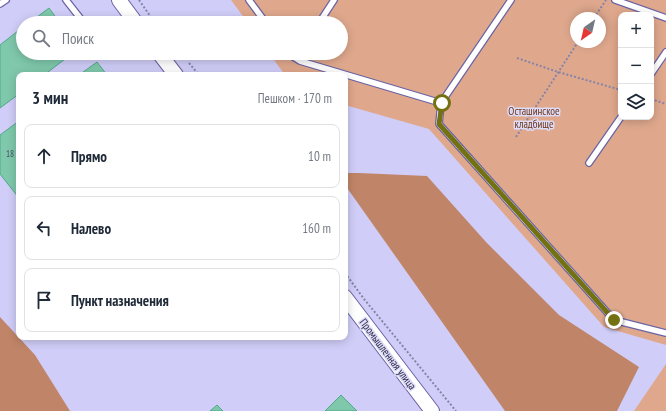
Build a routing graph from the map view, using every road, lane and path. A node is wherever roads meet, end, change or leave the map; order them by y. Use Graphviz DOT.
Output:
graph roads {
  1 [pos="6,0"];
  2 [pos="66,0"];
  3 [pos="119,0"];
  4 [pos="139,0"];
  5 [pos="249,0"];
  6 [pos="334,0"];
  7 [pos="511,0"];
  8 [pos="606,0"];
  9 [pos="615,0"];
  10 [pos="0,4"];
  11 [pos="598,12"];
  12 [pos="79,16"];
  13 [pos="131,16"];
  14 [pos="150,16"];
  15 [pos="261,16"];
  16 [pos="324,16"];
  17 [pos="666,18"];
  18 [pos="574,48"];
  19 [pos="666,52"];
  20 [pos="517,58"];
  21 [pos="164,60"];
  22 [pos="298,60"];
  23 [pos="654,70"];
  24 [pos="174,72"];
  25 [pos="337,72"];
  26 [pos="558,72"];
  27 [pos="348,75"];
  28 [pos="618,89"];
  29 [pos="654,100"];
  30 [pos="442,103"];
  31 [pos="666,104"];
  32 [pos="619,120"];
  33 [pos="516,137"];
  34 [pos="589,163"];
  35 [pos="348,277"];
  36 [pos="348,301"];
  37 [pos="666,333"];
  38 [pos="432,411"];
  39 [pos="456,411"];
  1 -- 10 [label="lane"];
  2 -- 12 [label="lane"];
  3 -- 13 [label="street"];
  4 -- 14 [label="path"];
  5 -- 15 [label="lane"];
  6 -- 16 [label="lane"];
  7 -- 30 [label="lane"];
  8 -- 11 [label="path"];
  9 -- 17 [label="lane"];
  18 -- 26 [label="path"];
  19 -- 23 [label="lane"];
  20 -- 26 [label="path"];
  21 -- 24 [label="street"];
  22 -- 25 [label="lane"];
  26 -- 28 [label="path"];
  26 -- 33 [label="path"];
  27 -- 30 [label="lane"];
  29 -- 31 [label="path"];
  30 -- 37 [label="lane"];
  32 -- 34 [label="lane"];
  35 -- 39 [label="path"];
  36 -- 38 [label="street, Промышленная улица"];
}
